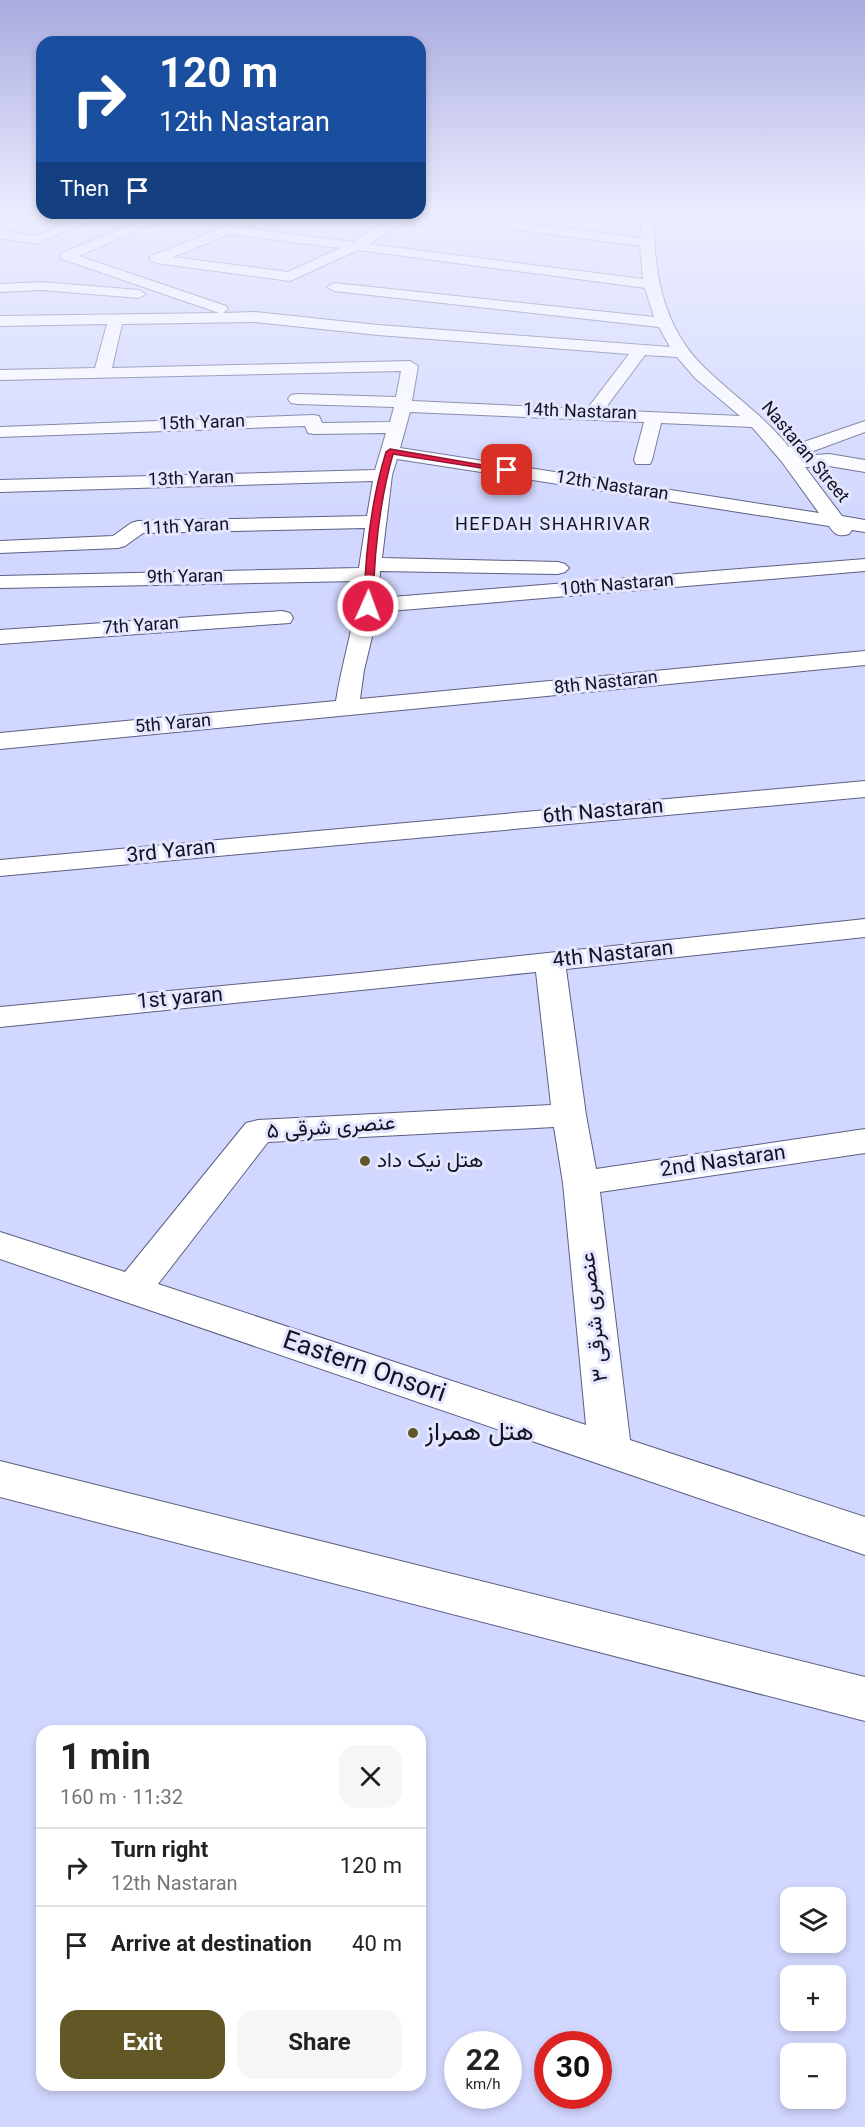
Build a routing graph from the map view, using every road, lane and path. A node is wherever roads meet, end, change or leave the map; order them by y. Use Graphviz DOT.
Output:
graph roads {
  1 [pos="245,314"];
  2 [pos="575,314"];
  3 [pos="660,314"];
  4 [pos="255,317"];
  5 [pos="116,320"];
  6 [pos="0,321"];
  7 [pos="663,323"];
  8 [pos="295,331"];
  9 [pos="180,334"];
  10 [pos="641,349"];
  11 [pos="684,352"];
  12 [pos="102,373"];
  13 [pos="0,375"];
  14 [pos="297,399"];
  15 [pos="403,404"];
  16 [pos="592,414"];
  17 [pos="654,417"];
  18 [pos="757,422"];
  19 [pos="865,426"];
  20 [pos="397,427"];
  21 [pos="0,432"];
  22 [pos="390,452"];
  23 [pos="788,458"];
  24 [pos="644,460"];
  25 [pos="865,466"];
  26 [pos="383,475"];
  27 [pos="0,486"];
  28 [pos="376,522"];
  29 [pos="836,522"];
  30 [pos="865,526"];
  31 [pos="0,547"];
  32 [pos="861,555"];
  33 [pos="558,567"];
  34 [pos="370,569"];
  35 [pos="0,582"];
  36 [pos="368,606"];
  37 [pos="282,618"];
  38 [pos="0,637"];
  39 [pos="865,658"];
  40 [pos="347,709"];
  41 [pos="0,741"];
  42 [pos="865,789"];
  43 [pos="342,835"];
  44 [pos="0,868"];
  45 [pos="865,928"];
  46 [pos="550,962"];
  47 [pos="360,982"];
  48 [pos="0,1017"];
  49 [pos="569,1115"];
  50 [pos="865,1141"];
  51 [pos="581,1183"];
  52 [pos="0,1245"];
  53 [pos="132,1290"];
  54 [pos="610,1450"];
  55 [pos="0,1479"];
  56 [pos="865,1536"];
  57 [pos="865,1699"];
  1 -- 4 [label="street"];
  2 -- 7 [label="street"];
  3 -- 7 [label="street, Nastaran Street"];
  4 -- 5 [label="street"];
  4 -- 10 [label="street"];
  5 -- 6 [label="street"];
  5 -- 12 [label="street"];
  7 -- 11 [label="street, Nastaran Street"];
  8 -- 9 [label="street"];
  10 -- 11 [label="street"];
  10 -- 16 [label="street"];
  11 -- 18 [label="street, Nastaran Street"];
  12 -- 13 [label="street"];
  12 -- 15 [label="street"];
  14 -- 15 [label="street, 14th Nastaran"];
  15 -- 16 [label="street, 14th Nastaran"];
  15 -- 20 [label="street"];
  16 -- 17 [label="street, 14th Nastaran"];
  17 -- 18 [label="street, 14th Nastaran"];
  17 -- 24 [label="street"];
  18 -- 23 [label="street, Nastaran Street"];
  19 -- 23 [label="street"];
  20 -- 21 [label="street, 15th Yaran"];
  20 -- 22 [label="street"];
  22 -- 26 [label="street"];
  22 -- 29 [label="street, 12th Nastaran"];
  23 -- 25 [label="street"];
  23 -- 29 [label="street, Nastaran Street"];
  26 -- 27 [label="street, 13th Yaran"];
  26 -- 28 [label="street"];
  28 -- 31 [label="street, 11th Yaran"];
  28 -- 34 [label="street"];
  29 -- 30 [label="street, 12th Nastaran"];
  29 -- 32 [label="street, Nastaran Street"];
  32 -- 36 [label="street, 10th Nastaran"];
  33 -- 34 [label="street, 9th Yaran"];
  34 -- 35 [label="street, 9th Yaran"];
  34 -- 36 [label="street"];
  36 -- 40 [label="street"];
  37 -- 38 [label="street, 7th Yaran"];
  39 -- 40 [label="street, 8th Nastaran"];
  40 -- 41 [label="street, 5th Yaran"];
  42 -- 43 [label="street, 6th Nastaran"];
  43 -- 44 [label="street, 3rd Yaran"];
  45 -- 46 [label="street, 4th Nastaran"];
  46 -- 47 [label="street, 4th Nastaran"];
  46 -- 49 [label="street, عنصری شرقی ۳"];
  47 -- 48 [label="street, 1st yaran"];
  49 -- 51 [label="street, عنصری شرقی ۳"];
  49 -- 53 [label="street, عنصری شرقی ۵"];
  50 -- 51 [label="street, 2nd Nastaran"];
  51 -- 54 [label="street, عنصری شرقی ۳"];
  52 -- 53 [label="street, Eastern Onsori"];
  53 -- 54 [label="street, Eastern Onsori"];
  54 -- 56 [label="street, Eastern Onsori"];
  55 -- 57 [label="street"];
}
